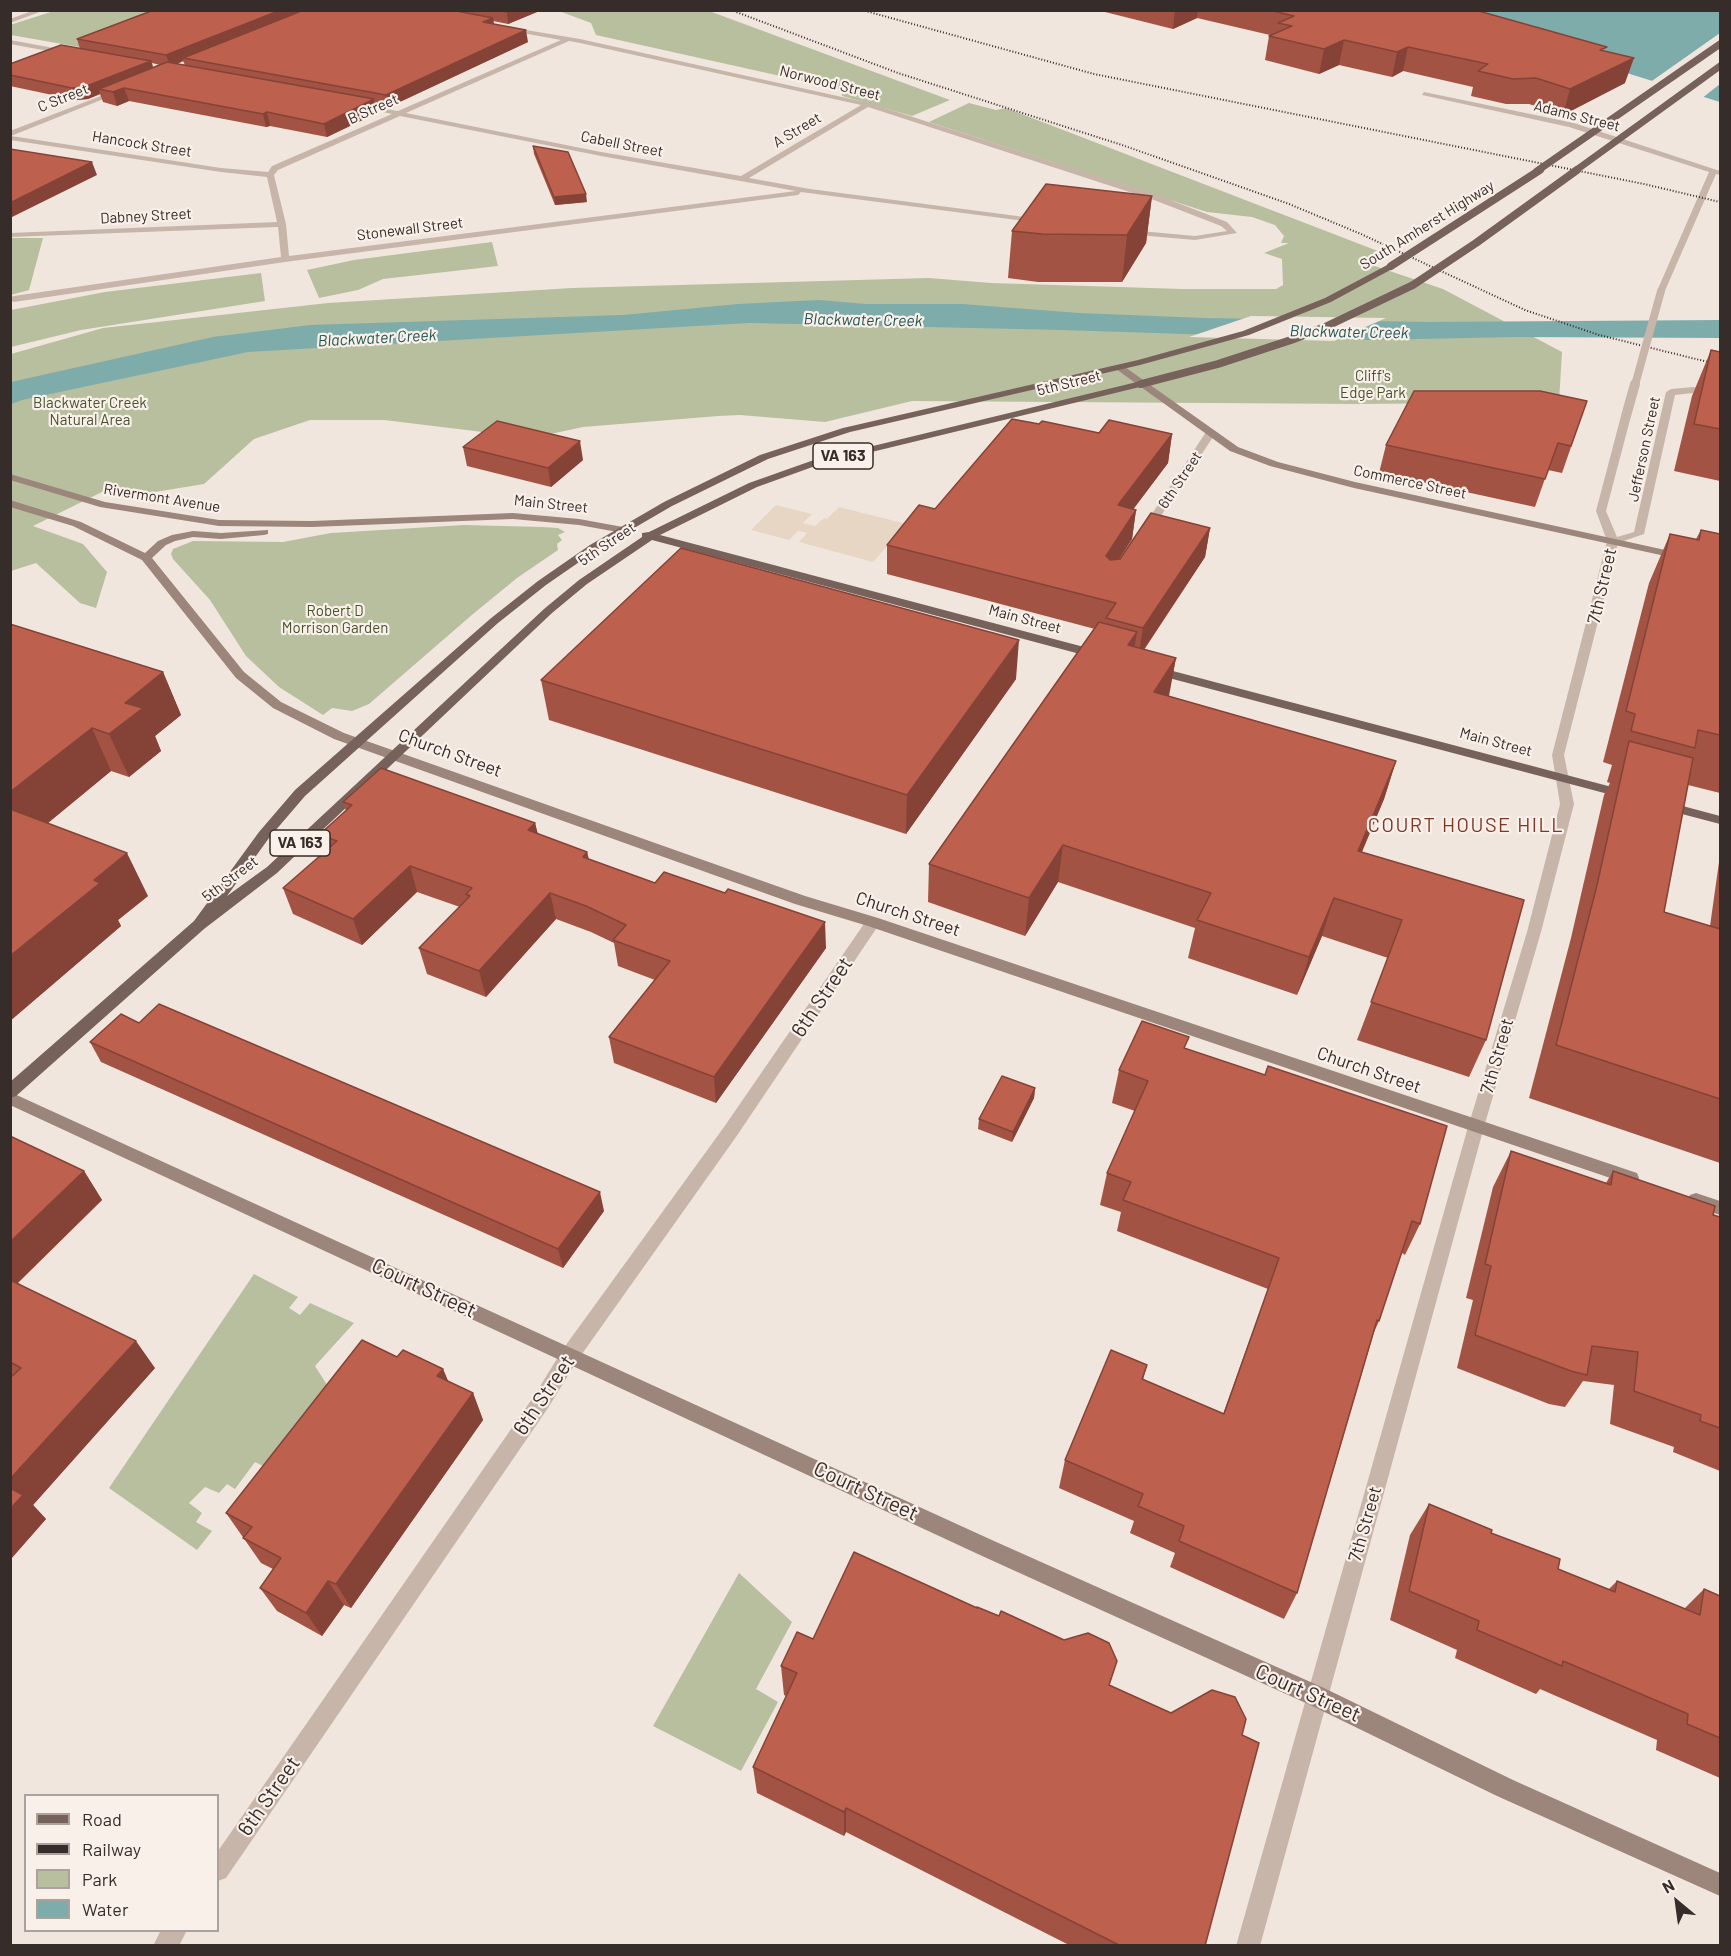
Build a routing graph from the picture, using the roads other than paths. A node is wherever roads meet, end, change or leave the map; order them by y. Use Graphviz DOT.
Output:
graph roads {
  1 [pos="42,10"];
  2 [pos="10,21"];
  3 [pos="498,27"];
  4 [pos="568,39"];
  5 [pos="10,42"];
  6 [pos="1720,44"];
  7 [pos="81,54"];
  8 [pos="1720,66"];
  9 [pos="128,87"];
  10 [pos="1424,94"];
  11 [pos="343,102"];
  12 [pos="867,104"];
  13 [pos="398,112"];
  14 [pos="10,136"];
  15 [pos="1717,172"];
  16 [pos="270,175"];
  17 [pos="742,179"];
  18 [pos="810,191"];
  19 [pos="1048,222"];
  20 [pos="282,224"];
  21 [pos="1117,231"];
  22 [pos="10,235"];
  23 [pos="285,259"];
  24 [pos="14,299"];
  25 [pos="1119,368"];
  26 [pos="1141,384"];
  27 [pos="1720,395"];
  28 [pos="1210,434"];
  29 [pos="10,477"];
  30 [pos="10,503"];
  31 [pos="312,524"];
  32 [pos="623,530"];
  33 [pos="650,536"];
  34 [pos="1139,541"];
  35 [pos="1613,541"];
  36 [pos="146,558"];
  37 [pos="1720,565"];
  38 [pos="1110,658"];
  39 [pos="1142,667"];
  40 [pos="358,742"];
  41 [pos="395,754"];
  42 [pos="1561,777"];
  43 [pos="1720,820"];
  44 [pos="873,922"];
  45 [pos="199,924"];
  46 [pos="10,1092"];
  47 [pos="10,1098"];
  48 [pos="1476,1127"];
  49 [pos="1642,1182"];
  50 [pos="1676,1193"];
  51 [pos="1720,1208"];
  52 [pos="570,1355"];
  53 [pos="1316,1696"];
  54 [pos="219,1869"];
  55 [pos="1720,1885"];
  56 [pos="175,1932"];
  57 [pos="165,1946"];
  58 [pos="1248,1946"];
  1 -- 2 [label="street"];
  3 -- 4 [label="street, Norwood Street"];
  4 -- 12 [label="street, Norwood Street"];
  4 -- 13 [label="street, B Street"];
  5 -- 7 [label="street"];
  6 -- 25 [label="main road, South Amherst Highway, bridge"];
  8 -- 26 [label="main road, bridge"];
  9 -- 14 [label="street, C Street"];
  10 -- 15 [label="street, Adams Street"];
  11 -- 13 [label="street, Cabell Street"];
  12 -- 17 [label="street, A Street"];
  12 -- 21 [label="street, Norwood Street"];
  13 -- 16 [label="street, B Street"];
  13 -- 17 [label="street, Cabell Street"];
  14 -- 16 [label="street, Hancock Street"];
  15 -- 35 [label="street, 7th Street, bridge"];
  16 -- 20 [label="street"];
  17 -- 18 [label="street, Cabell Street"];
  18 -- 19 [label="street, Cabell Street"];
  18 -- 23 [label="street, Stonewall Street"];
  20 -- 22 [label="street, Dabney Street"];
  20 -- 23 [label="street"];
  23 -- 24 [label="street, Stonewall Street"];
  25 -- 26 [label="main road, Commerce Street"];
  25 -- 32 [label="main road, 5th Street"];
  26 -- 28 [label="main road, Commerce Street"];
  26 -- 33 [label="main road, 5th Street / VA 163"];
  27 -- 35 [label="street, Jefferson Street"];
  28 -- 34 [label="street, 6th Street"];
  28 -- 35 [label="main road, Commerce Street"];
  29 -- 31 [label="main road, Rivermont Avenue"];
  30 -- 36 [label="main road"];
  31 -- 32 [label="main road, Main Street"];
  31 -- 36 [label="main road"];
  32 -- 33 [label="main road, Main Street"];
  32 -- 40 [label="main road, 5th Street"];
  33 -- 38 [label="main road, Main Street"];
  33 -- 41 [label="main road, 5th Street / VA 163"];
  35 -- 37 [label="main road, Commerce Street"];
  35 -- 42 [label="street, 7th Street"];
  36 -- 40 [label="main road, Church Street"];
  39 -- 42 [label="main road, Main Street"];
  40 -- 41 [label="main road, Church Street"];
  40 -- 45 [label="main road, 5th Street"];
  41 -- 44 [label="main road, Church Street"];
  41 -- 45 [label="main road, 5th Street / VA 163"];
  42 -- 43 [label="main road, Main Street"];
  42 -- 48 [label="street, 7th Street"];
  44 -- 48 [label="main road, Church Street"];
  44 -- 52 [label="street, 6th Street"];
  45 -- 46 [label="main road, 5th Street / VA 163"];
  47 -- 52 [label="main road, Court Street"];
  48 -- 49 [label="main road, Church Street"];
  48 -- 53 [label="street, 7th Street"];
  50 -- 51 [label="main road"];
  52 -- 53 [label="main road, Court Street"];
  52 -- 54 [label="street, 6th Street"];
  53 -- 55 [label="main road, Court Street"];
  53 -- 58 [label="street, 7th Street"];
  56 -- 57 [label="street"];
}
